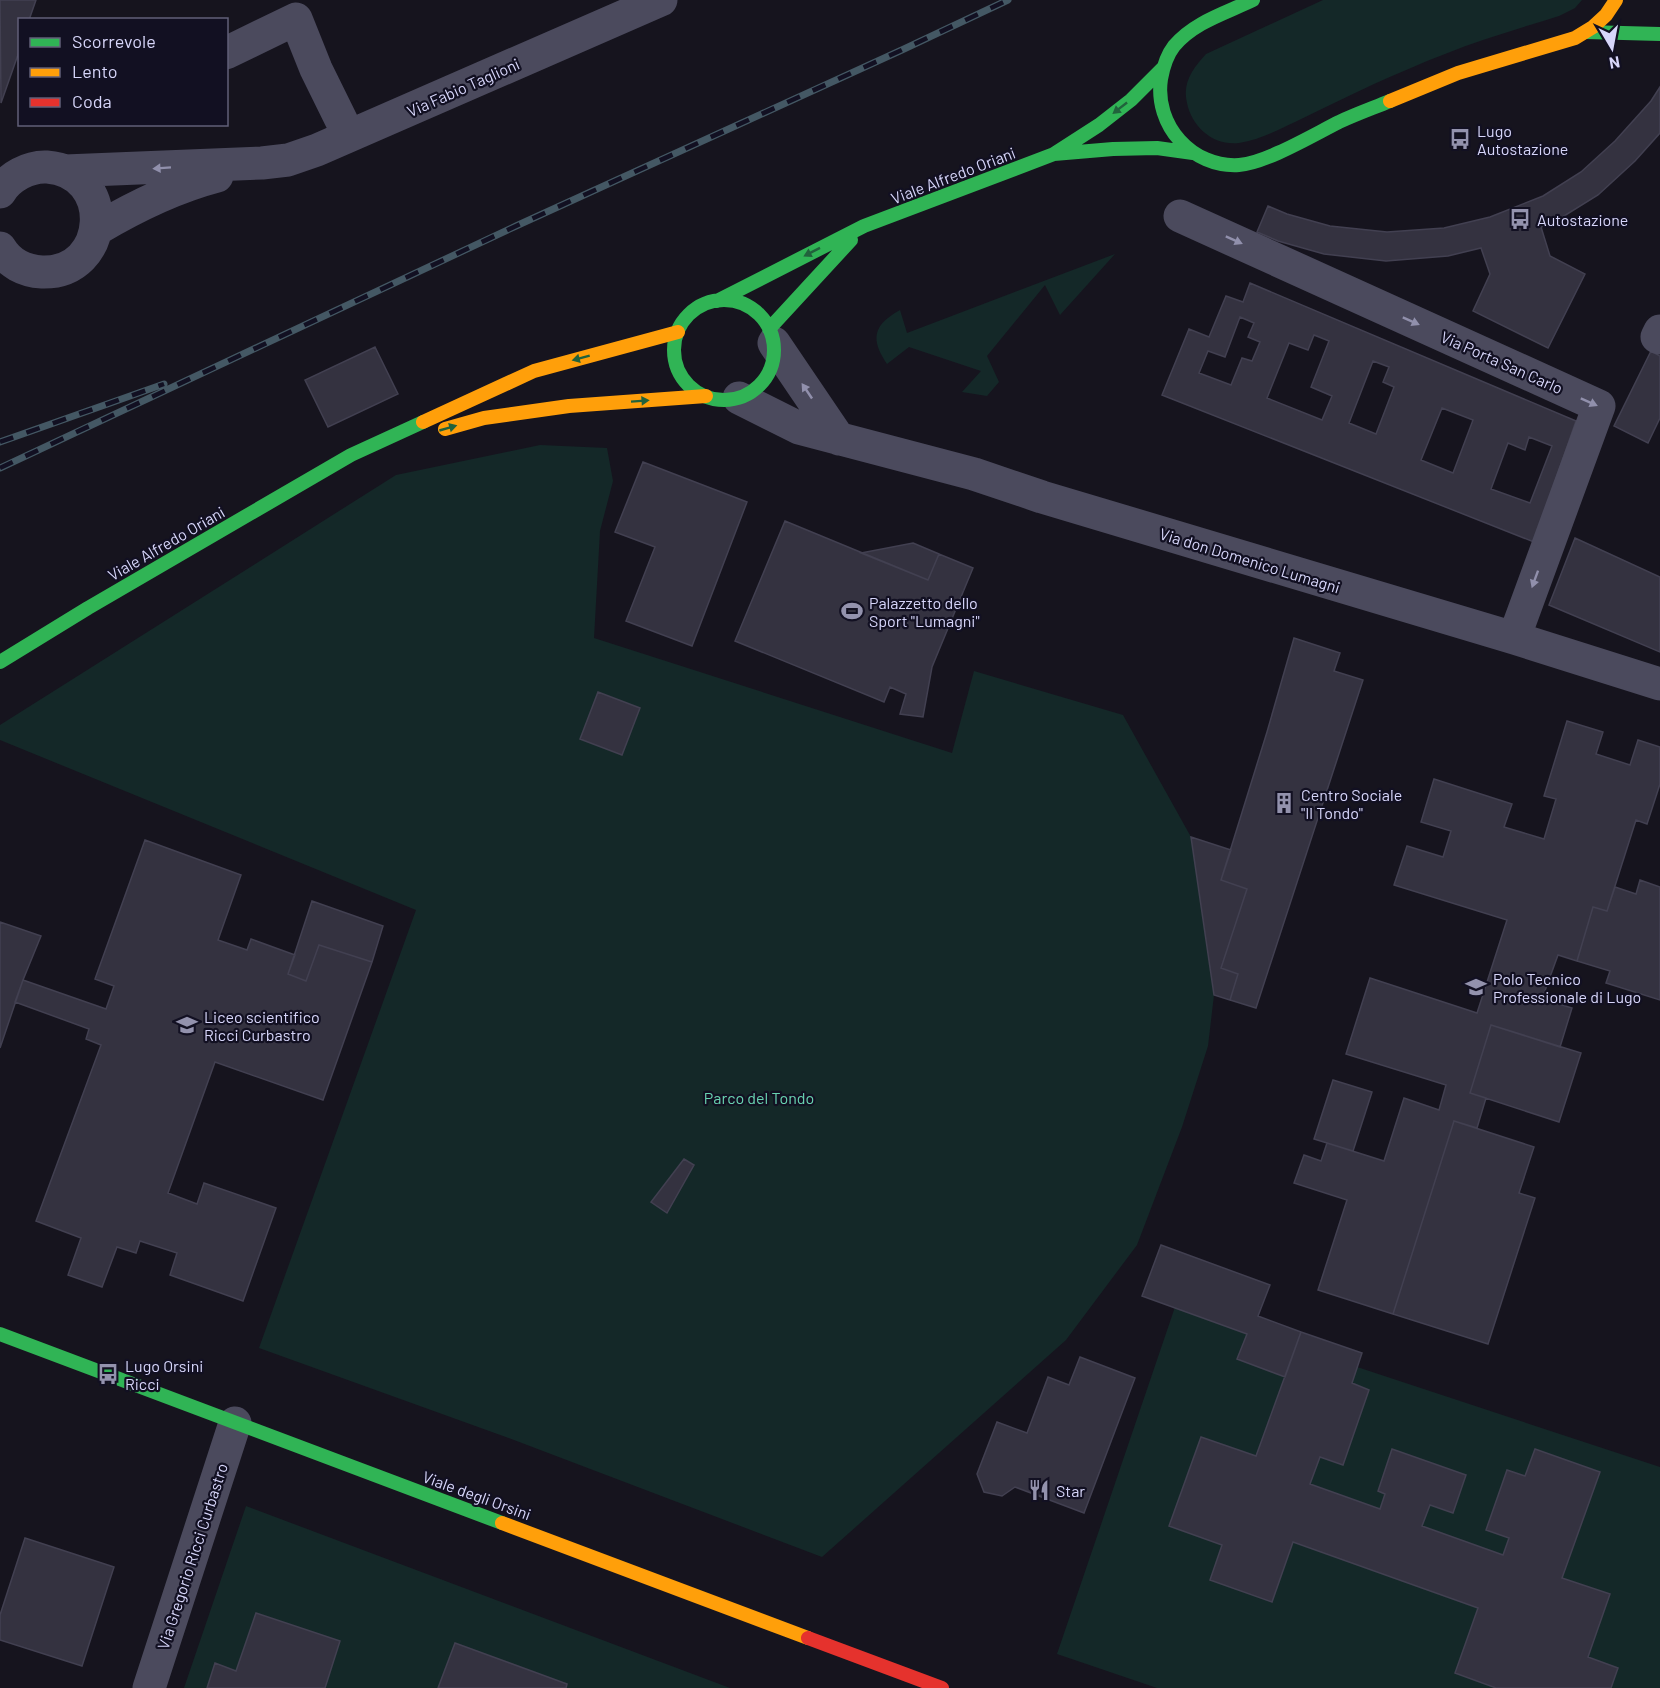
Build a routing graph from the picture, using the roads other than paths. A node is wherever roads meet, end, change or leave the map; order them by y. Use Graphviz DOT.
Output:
graph roads {
  1 [pos="661,0"];
  2 [pos="1253,0"];
  3 [pos="1616,0"];
  4 [pos="1587,32"];
  5 [pos="1660,34"];
  6 [pos="228,52"];
  7 [pos="1163,68"];
  8 [pos="349,136"];
  9 [pos="1193,153"];
  10 [pos="1054,154"];
  11 [pos="262,163"];
  12 [pos="65,171"];
  13 [pos="0,181"];
  14 [pos="1180,216"];
  15 [pos="864,226"];
  16 [pos="97,229"];
  17 [pos="6,261"];
  18 [pos="717,301"];
  19 [pos="1660,331"];
  20 [pos="678,332"];
  21 [pos="772,336"];
  22 [pos="1660,339"];
  23 [pos="706,396"];
  24 [pos="739,398"];
  25 [pos="839,439"];
  26 [pos="351,455"];
  27 [pos="1514,638"];
  28 [pos="0,662"];
  29 [pos="1660,684"];
  30 [pos="0,1334"];
  31 [pos="236,1423"];
  32 [pos="149,1688"];
  33 [pos="942,1688"];
  1 -- 8 [label="street, Via Fabio Taglioni"];
  2 -- 7 [label="main road"];
  3 -- 4 [label="main road"];
  4 -- 5 [label="main road"];
  4 -- 9 [label="main road"];
  6 -- 8 [label="street"];
  7 -- 9 [label="main road"];
  7 -- 10 [label="main road, one-way"];
  8 -- 11 [label="street, Via Fabio Taglioni"];
  9 -- 10 [label="main road"];
  10 -- 15 [label="main road, Viale Alfredo Oriani"];
  11 -- 12 [label="street, Via Fabio Taglioni, one-way"];
  11 -- 16 [label="street, Via Fabio Taglioni"];
  12 -- 13 [label="street, Via Fabio Taglioni"];
  12 -- 16 [label="street"];
  14 -- 27 [label="street, Via Porta San Carlo, one-way"];
  15 -- 18 [label="main road, Viale Alfredo Oriani, one-way"];
  15 -- 21 [label="main road, Viale Alfredo Oriani"];
  16 -- 17 [label="street"];
  18 -- 20 [label="main road, Viale Alfredo Oriani"];
  18 -- 21 [label="main road"];
  19 -- 22 [label="street"];
  20 -- 23 [label="main road"];
  20 -- 26 [label="main road, Viale Alfredo Oriani, one-way"];
  21 -- 24 [label="main road"];
  25 -- 21 [label="street, one-way"];
  23 -- 24 [label="main road, Viale Alfredo Oriani"];
  26 -- 23 [label="main road, Viale Alfredo Oriani, one-way"];
  24 -- 25 [label="street, Via don Domenico Lumagni"];
  25 -- 27 [label="street, Via don Domenico Lumagni"];
  26 -- 28 [label="main road, Viale Alfredo Oriani"];
  27 -- 29 [label="street, Via don Domenico Lumagni"];
  30 -- 31 [label="main road, Viale degli Orsini"];
  31 -- 32 [label="street, Via Gregorio Ricci Curbastro"];
  31 -- 33 [label="main road, Viale degli Orsini"];
}
